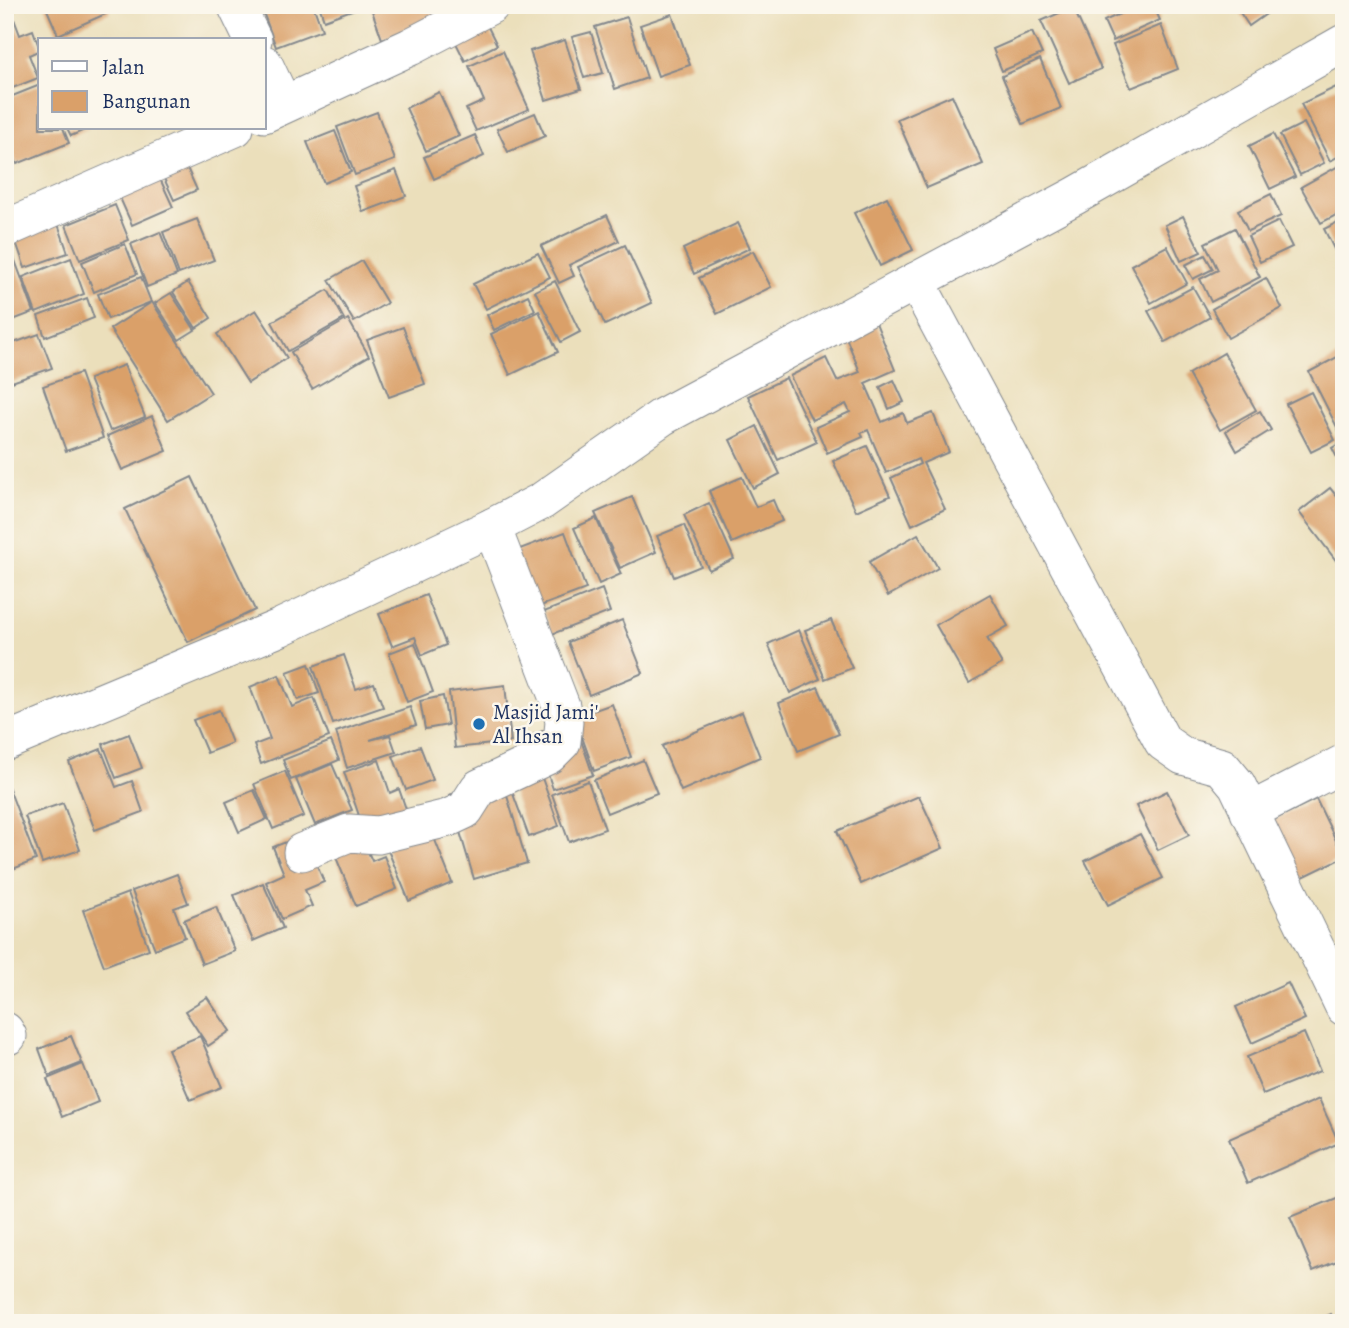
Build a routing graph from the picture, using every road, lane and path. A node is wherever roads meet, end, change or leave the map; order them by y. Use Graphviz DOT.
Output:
graph roads {
  1 [pos="236,5"];
  2 [pos="491,5"];
  3 [pos="252,38"];
  4 [pos="1344,43"];
  5 [pos="266,73"];
  6 [pos="274,109"];
  7 [pos="230,130"];
  8 [pos="5,229"];
  9 [pos="916,281"];
  10 [pos="492,527"];
  11 [pos="5,742"];
  12 [pos="1344,763"];
  13 [pos="1249,812"];
  14 [pos="302,852"];
  15 [pos="1344,1007"];
  1 -- 3 [label="street"];
  2 -- 6 [label="street"];
  4 -- 9 [label="street"];
  5 -- 6 [label="street"];
  7 -- 8 [label="street"];
  9 -- 10 [label="street"];
  9 -- 13 [label="street"];
  10 -- 11 [label="street"];
  10 -- 14 [label="street"];
  12 -- 13 [label="street"];
  13 -- 15 [label="street"];
}
